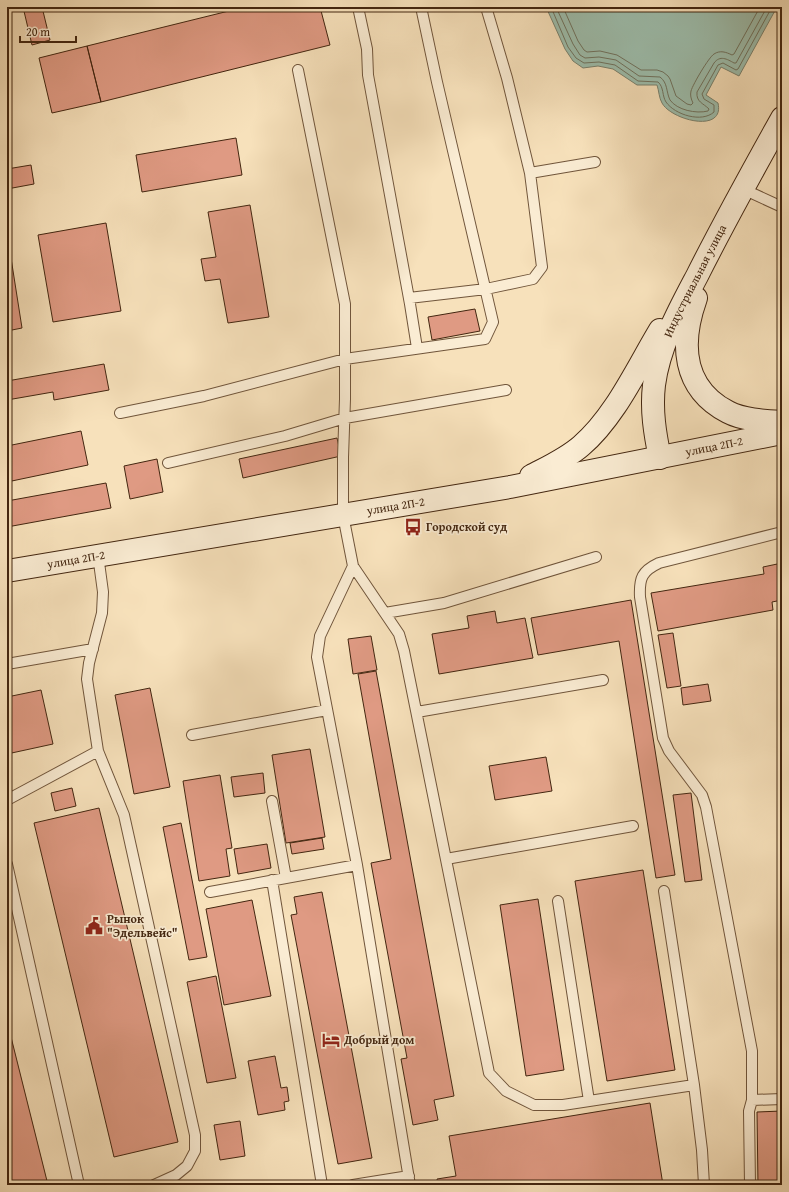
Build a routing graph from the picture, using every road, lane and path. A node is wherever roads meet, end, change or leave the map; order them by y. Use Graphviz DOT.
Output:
graph roads {
  1 [pos="358,7"];
  2 [pos="421,7"];
  3 [pos="486,7"];
  4 [pos="298,70"];
  5 [pos="782,118"];
  6 [pos="595,162"];
  7 [pos="530,173"];
  8 [pos="743,189"];
  9 [pos="782,207"];
  10 [pos="725,220"];
  11 [pos="486,289"];
  12 [pos="409,298"];
  13 [pos="417,348"];
  14 [pos="345,358"];
  15 [pos="506,390"];
  16 [pos="120,414"];
  17 [pos="344,418"];
  18 [pos="782,422"];
  19 [pos="782,434"];
  20 [pos="660,458"];
  21 [pos="168,462"];
  22 [pos="510,488"];
  23 [pos="343,515"];
  24 [pos="782,532"];
  25 [pos="98,555"];
  26 [pos="596,557"];
  27 [pos="353,566"];
  28 [pos="7,571"];
  29 [pos="385,613"];
  30 [pos="93,649"];
  31 [pos="7,664"];
  32 [pos="603,680"];
  33 [pos="327,710"];
  34 [pos="417,712"];
  35 [pos="192,735"];
  36 [pos="98,751"];
  37 [pos="7,800"];
  38 [pos="272,801"];
  39 [pos="633,826"];
  40 [pos="446,859"];
  41 [pos="7,864"];
  42 [pos="357,865"];
  43 [pos="286,878"];
  44 [pos="272,880"];
  45 [pos="664,891"];
  46 [pos="210,892"];
  47 [pos="558,901"];
  48 [pos="694,1084"];
  49 [pos="782,1099"];
  50 [pos="752,1100"];
  51 [pos="589,1102"];
  52 [pos="410,1181"];
  53 [pos="79,1185"];
  54 [pos="154,1185"];
  55 [pos="322,1185"];
  56 [pos="354,1185"];
  57 [pos="704,1185"];
  58 [pos="750,1185"];
  1 -- 12 [label="lane"];
  2 -- 11 [label="lane"];
  3 -- 7 [label="lane"];
  4 -- 14 [label="lane"];
  5 -- 8 [label="main road, Индустриальная улица"];
  6 -- 7 [label="lane"];
  7 -- 11 [label="lane"];
  8 -- 9 [label="lane"];
  8 -- 10 [label="main road, Индустриальная улица"];
  10 -- 18 [label="main road"];
  10 -- 20 [label="main road, Индустриальная улица"];
  10 -- 22 [label="main road"];
  11 -- 12 [label="lane"];
  11 -- 13 [label="lane"];
  12 -- 13 [label="lane"];
  13 -- 14 [label="lane"];
  14 -- 16 [label="lane"];
  14 -- 17 [label="lane"];
  15 -- 17 [label="lane"];
  17 -- 21 [label="lane"];
  17 -- 23 [label="lane"];
  19 -- 20 [label="main road, улица 2П-2"];
  20 -- 22 [label="main road, улица 2П-2"];
  22 -- 23 [label="main road, улица 2П-2"];
  23 -- 25 [label="main road, улица 2П-2"];
  23 -- 27 [label="lane"];
  24 -- 50 [label="lane"];
  25 -- 28 [label="main road, улица 2П-2"];
  25 -- 30 [label="lane"];
  26 -- 29 [label="lane"];
  27 -- 29 [label="lane"];
  27 -- 33 [label="lane"];
  29 -- 34 [label="lane"];
  30 -- 31 [label="lane"];
  30 -- 36 [label="lane"];
  32 -- 34 [label="lane"];
  33 -- 35 [label="lane"];
  33 -- 42 [label="lane"];
  34 -- 40 [label="lane"];
  36 -- 37 [label="lane"];
  36 -- 54 [label="lane"];
  38 -- 43 [label="lane"];
  39 -- 40 [label="lane"];
  40 -- 51 [label="lane"];
  41 -- 53 [label="lane"];
  42 -- 43 [label="lane"];
  42 -- 52 [label="lane"];
  43 -- 44 [label="lane"];
  44 -- 46 [label="lane"];
  44 -- 55 [label="lane"];
  45 -- 48 [label="lane"];
  47 -- 51 [label="lane"];
  48 -- 51 [label="lane"];
  48 -- 57 [label="lane"];
  49 -- 50 [label="lane"];
  50 -- 58 [label="lane"];
  52 -- 56 [label="lane"];
}
